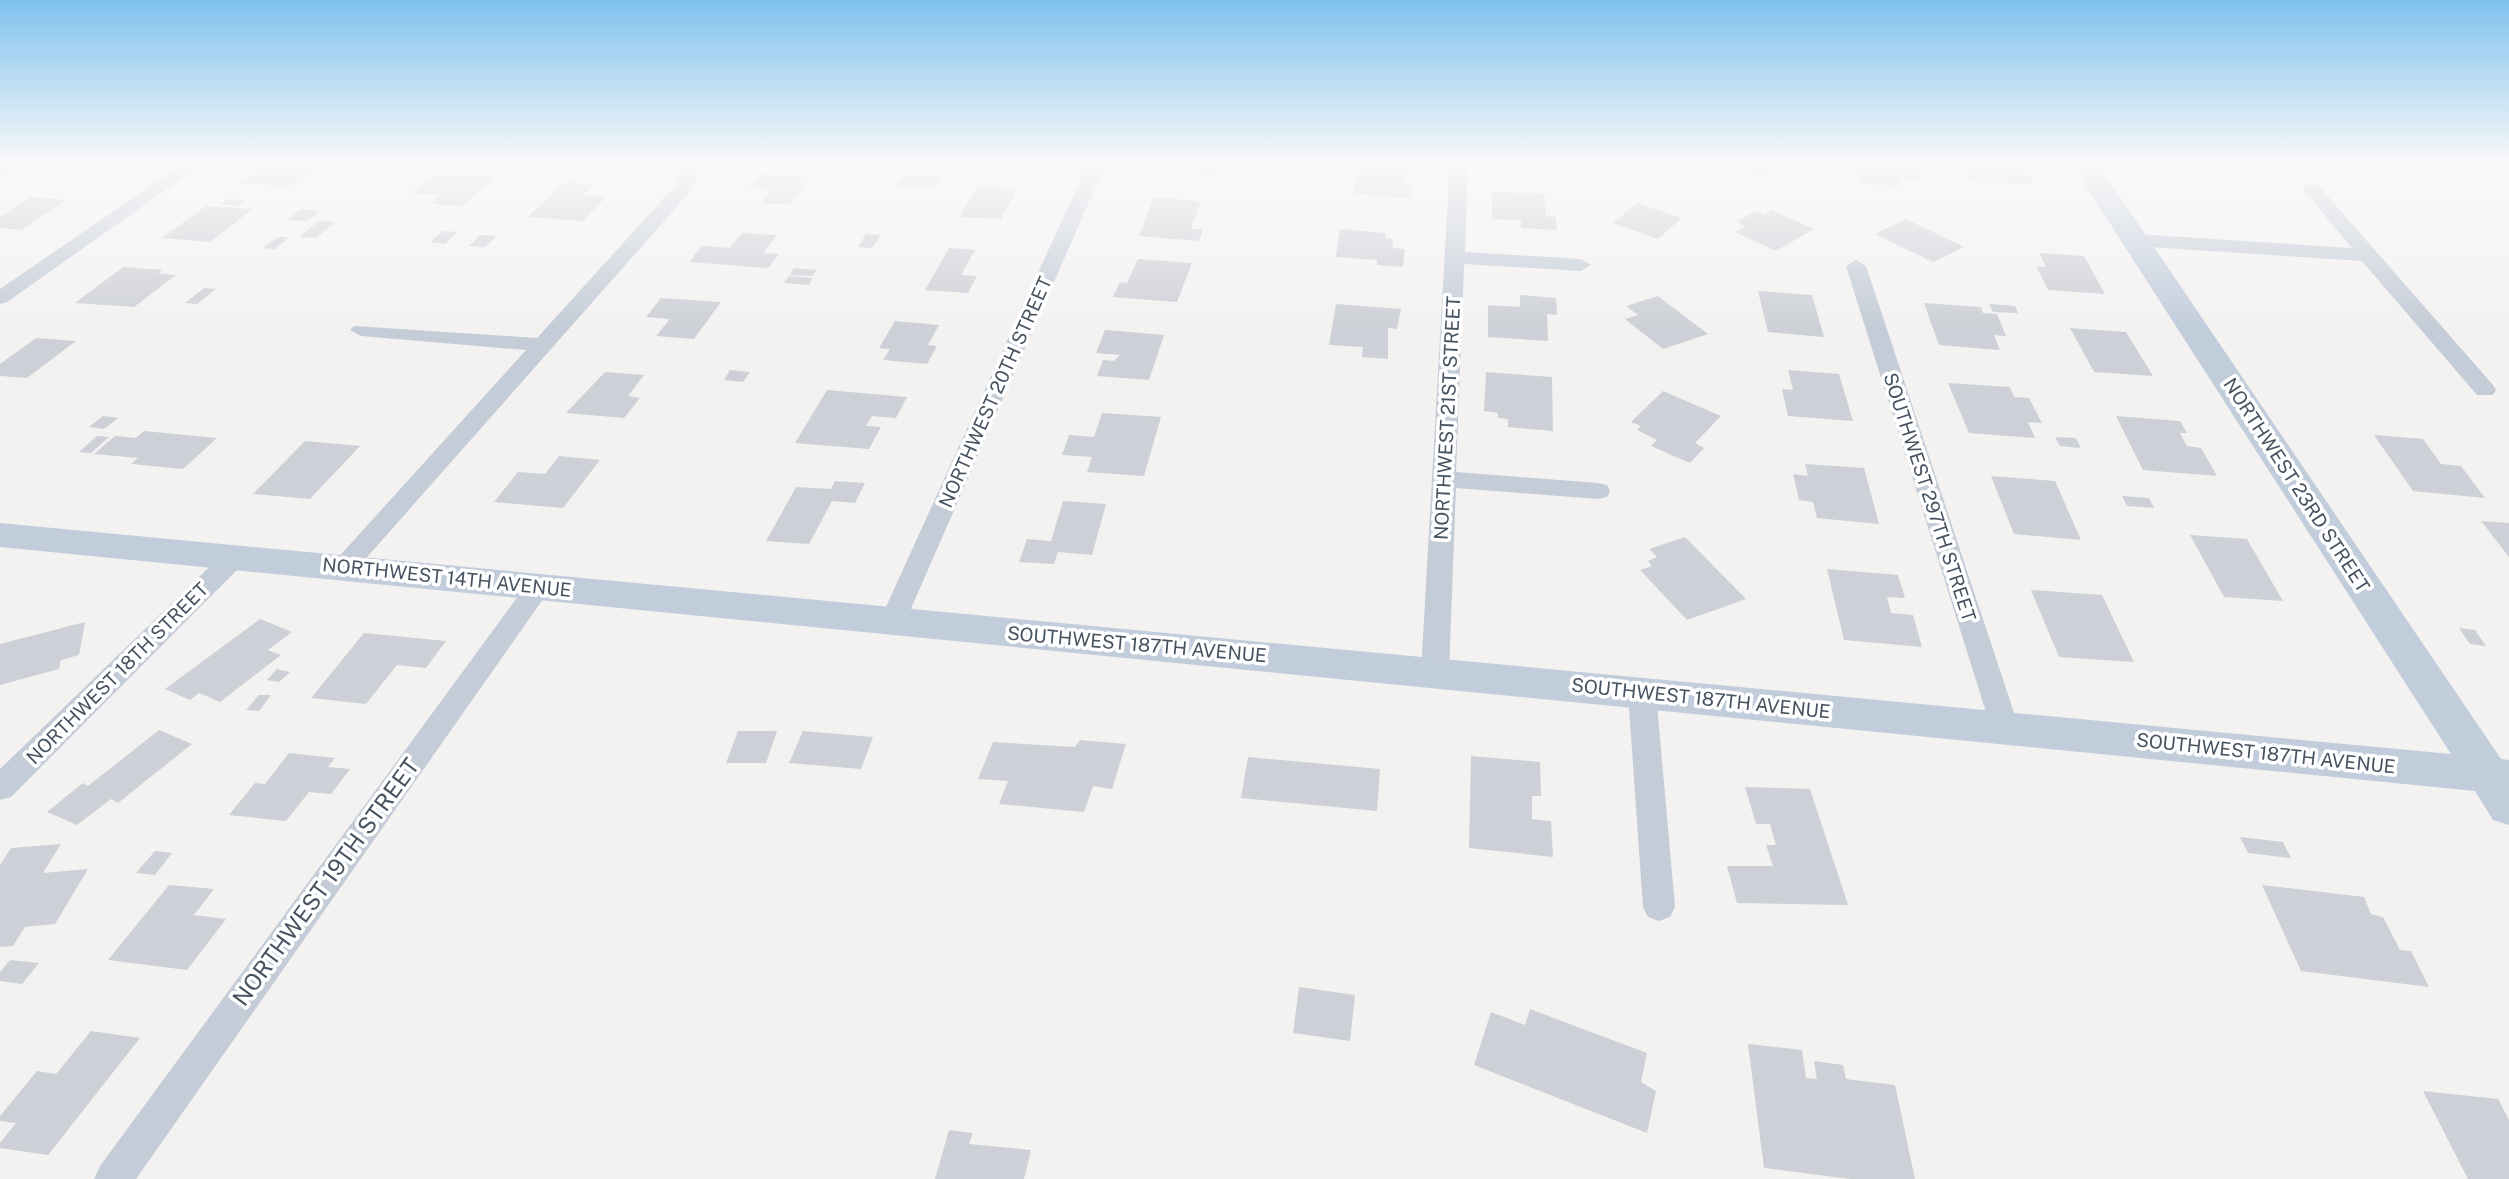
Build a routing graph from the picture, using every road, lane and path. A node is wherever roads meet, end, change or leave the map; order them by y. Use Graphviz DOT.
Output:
graph roads {
  1 [pos="116,218"];
  2 [pos="656,218"];
  3 [pos="1073,218"];
  4 [pos="1456,218"];
  5 [pos="2120,218"];
  6 [pos="2337,218"];
  7 [pos="2135,240"];
  8 [pos="2368,255"];
  9 [pos="1454,257"];
  10 [pos="1581,265"];
  11 [pos="1856,266"];
  12 [pos="0,298"];
  13 [pos="361,330"];
  14 [pos="542,345"];
  15 [pos="2484,390"];
  16 [pos="1444,479"];
  17 [pos="1598,491"];
  18 [pos="0,535"];
  19 [pos="235,557"];
  20 [pos="344,567"];
  21 [pos="539,586"];
  22 [pos="894,620"];
  23 [pos="1435,672"];
  24 [pos="1642,692"];
  25 [pos="2005,728"];
  26 [pos="2502,786"];
  27 [pos="0,788"];
  28 [pos="1659,907"];
  29 [pos="113,1179"];
  1 -- 12 [label="street"];
  2 -- 14 [label="street"];
  3 -- 22 [label="street, NORTHWEST 20TH STREET"];
  4 -- 9 [label="street, NORTHWEST 21ST STREET"];
  5 -- 7 [label="street, NORTHWEST 23RD STREET"];
  6 -- 8 [label="street"];
  7 -- 8 [label="street"];
  7 -- 26 [label="street, NORTHWEST 23RD STREET"];
  8 -- 15 [label="street"];
  9 -- 10 [label="street"];
  9 -- 16 [label="street, NORTHWEST 21ST STREET"];
  11 -- 25 [label="street, SOUTHWEST 297TH STREET"];
  13 -- 14 [label="street"];
  14 -- 20 [label="street"];
  16 -- 17 [label="street"];
  16 -- 23 [label="street, NORTHWEST 21ST STREET"];
  18 -- 19 [label="street, NORTHWEST 14TH AVENUE"];
  19 -- 20 [label="street, NORTHWEST 14TH AVENUE"];
  19 -- 27 [label="street, NORTHWEST 18TH STREET"];
  20 -- 21 [label="street, NORTHWEST 14TH AVENUE"];
  21 -- 22 [label="street, NORTHWEST 14TH AVENUE"];
  21 -- 29 [label="street, NORTHWEST 19TH STREET"];
  22 -- 23 [label="street, SOUTHWEST 187TH AVENUE"];
  23 -- 24 [label="street, SOUTHWEST 187TH AVENUE"];
  24 -- 25 [label="street, SOUTHWEST 187TH AVENUE"];
  24 -- 28 [label="street"];
  25 -- 26 [label="street, SOUTHWEST 187TH AVENUE"];
}
